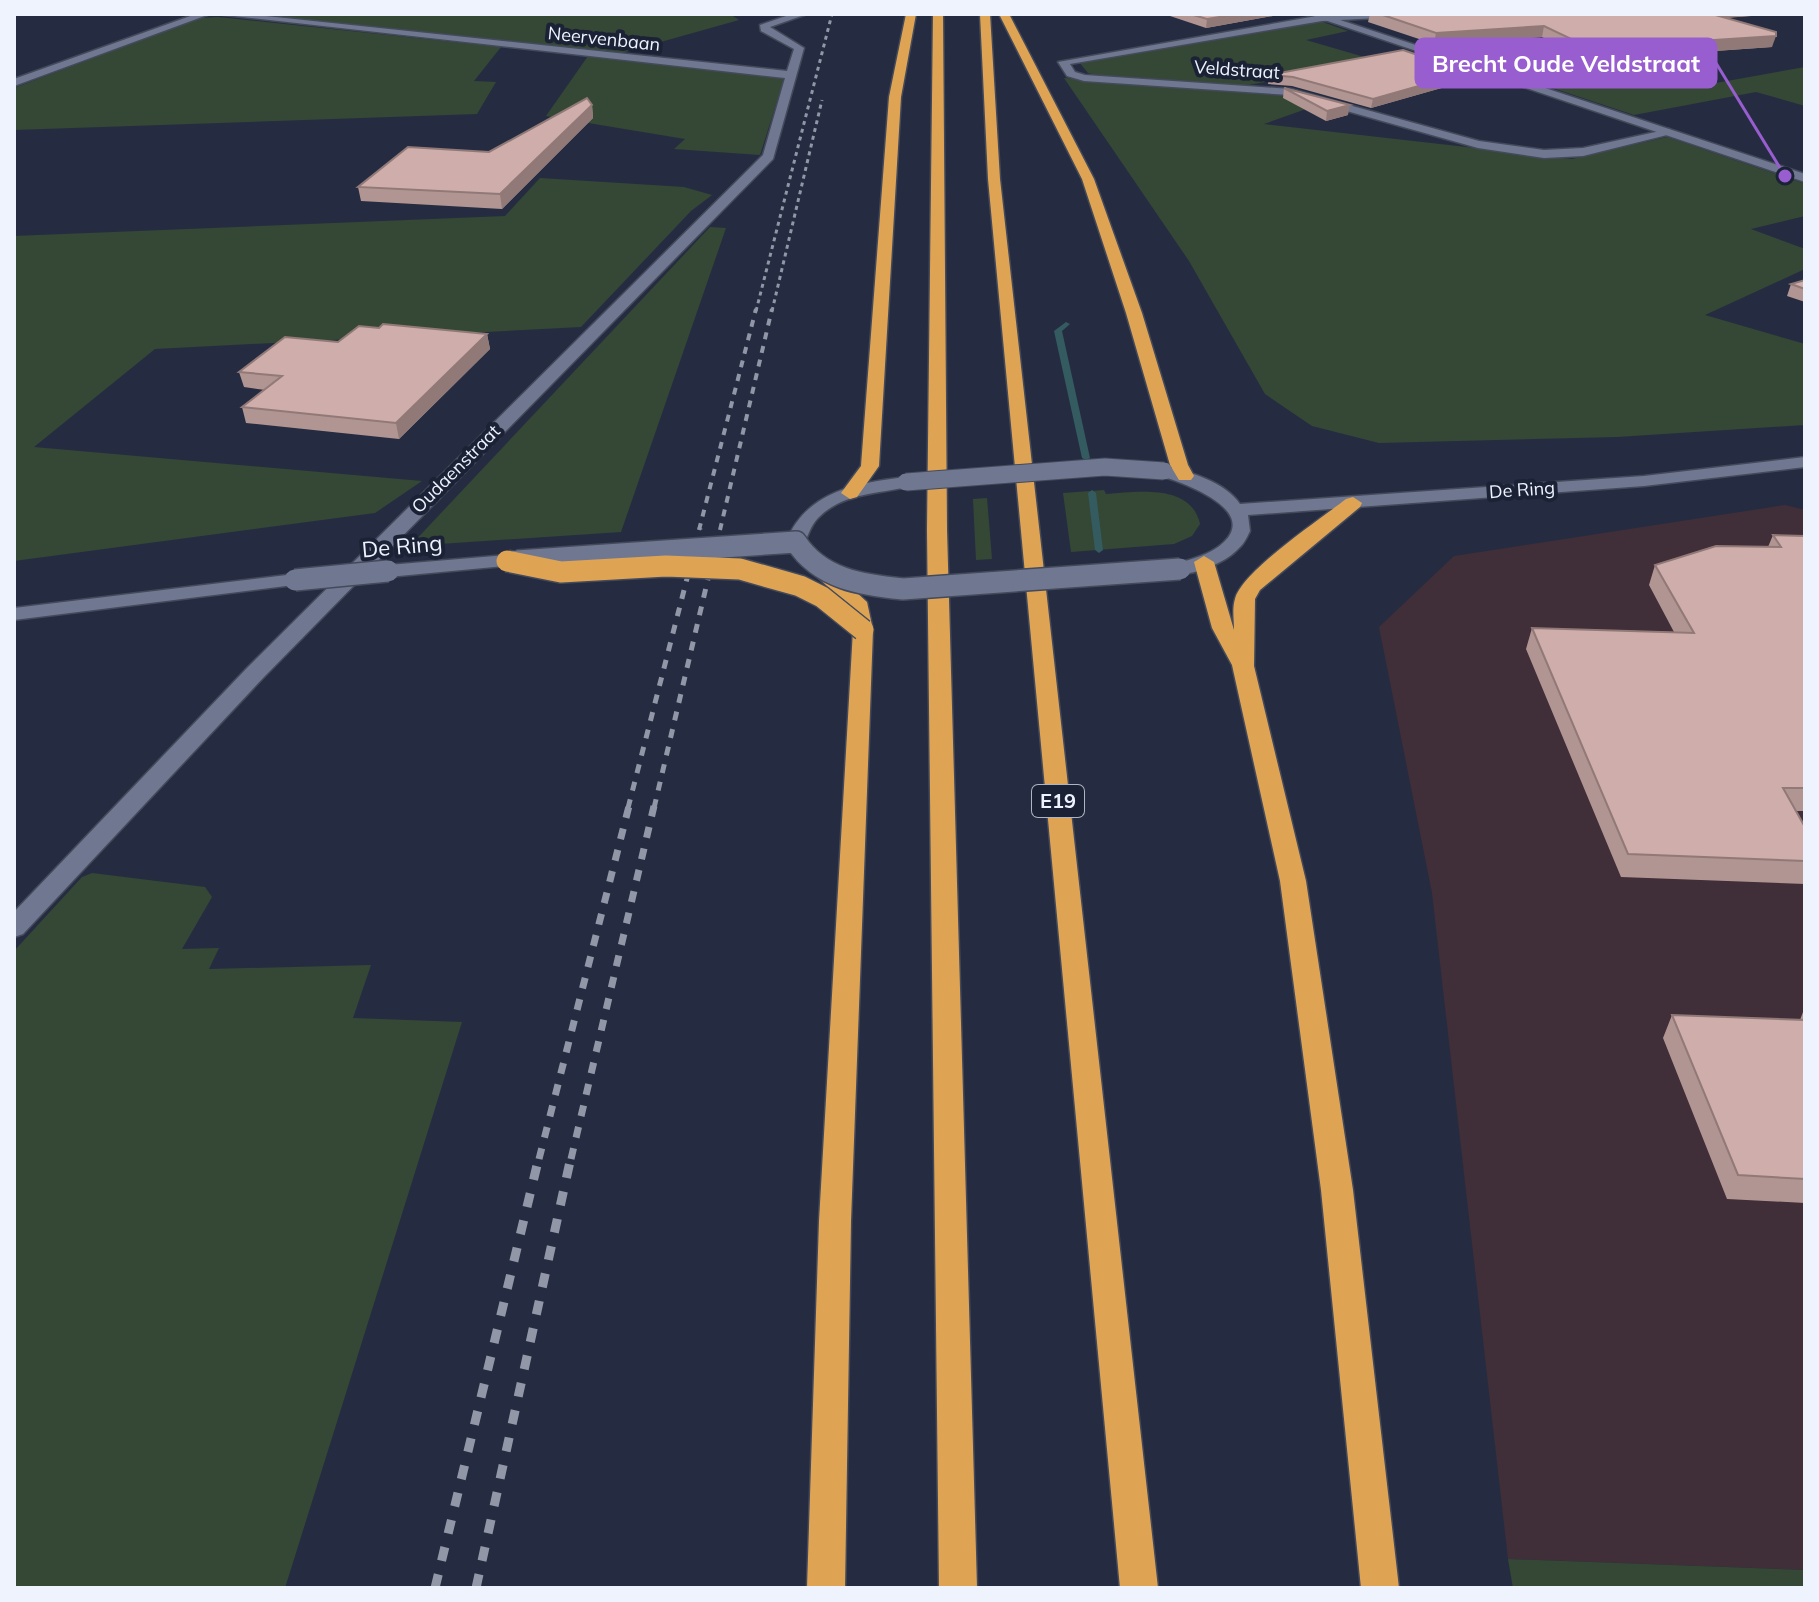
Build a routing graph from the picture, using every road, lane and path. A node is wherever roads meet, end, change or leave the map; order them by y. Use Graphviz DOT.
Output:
graph roads {
  1 [pos="205,14"];
  2 [pos="221,14"];
  3 [pos="802,14"];
  4 [pos="911,14"];
  5 [pos="938,14"];
  6 [pos="985,14"];
  7 [pos="1004,14"];
  8 [pos="1372,14"];
  9 [pos="1396,14"];
  10 [pos="1317,16"];
  11 [pos="792,75"];
  12 [pos="14,83"];
  13 [pos="1669,133"];
  14 [pos="1805,178"];
  15 [pos="1805,462"];
  16 [pos="1185,476"];
  17 [pos="850,493"];
  18 [pos="1353,503"];
  19 [pos="1238,510"];
  20 [pos="796,542"];
  21 [pos="507,561"];
  22 [pos="1204,562"];
  23 [pos="814,564"];
  24 [pos="14,614"];
  25 [pos="863,630"];
  26 [pos="1243,666"];
  27 [pos="14,928"];
  28 [pos="826,1588"];
  29 [pos="958,1588"];
  30 [pos="1139,1588"];
  31 [pos="1380,1588"];
  1 -- 12 [label="street"];
  2 -- 11 [label="street, Neervenbaan"];
  3 -- 11 [label="street, Oudaenstraat"];
  4 -- 17 [label="highway"];
  5 -- 29 [label="highway"];
  6 -- 30 [label="highway, E19"];
  7 -- 16 [label="highway"];
  8 -- 9 [label="street"];
  8 -- 10 [label="street"];
  10 -- 13 [label="street, Veldstraat"];
  10 -- 13 [label="street, Veldstraat"];
  11 -- 27 [label="street, Oudaenstraat"];
  13 -- 14 [label="street, Veldstraat"];
  15 -- 18 [label="street, De Ring"];
  16 -- 17 [label="street, bridge"];
  16 -- 19 [label="street"];
  17 -- 20 [label="street"];
  18 -- 19 [label="street, De Ring"];
  18 -- 26 [label="highway"];
  19 -- 22 [label="street"];
  20 -- 21 [label="street, De Ring, bridge"];
  20 -- 23 [label="street, bridge"];
  21 -- 24 [label="street, De Ring, bridge"];
  21 -- 25 [label="highway, bridge"];
  22 -- 23 [label="street, bridge"];
  22 -- 26 [label="highway"];
  23 -- 25 [label="highway, bridge"];
  25 -- 28 [label="highway"];
  26 -- 31 [label="highway"];
}
